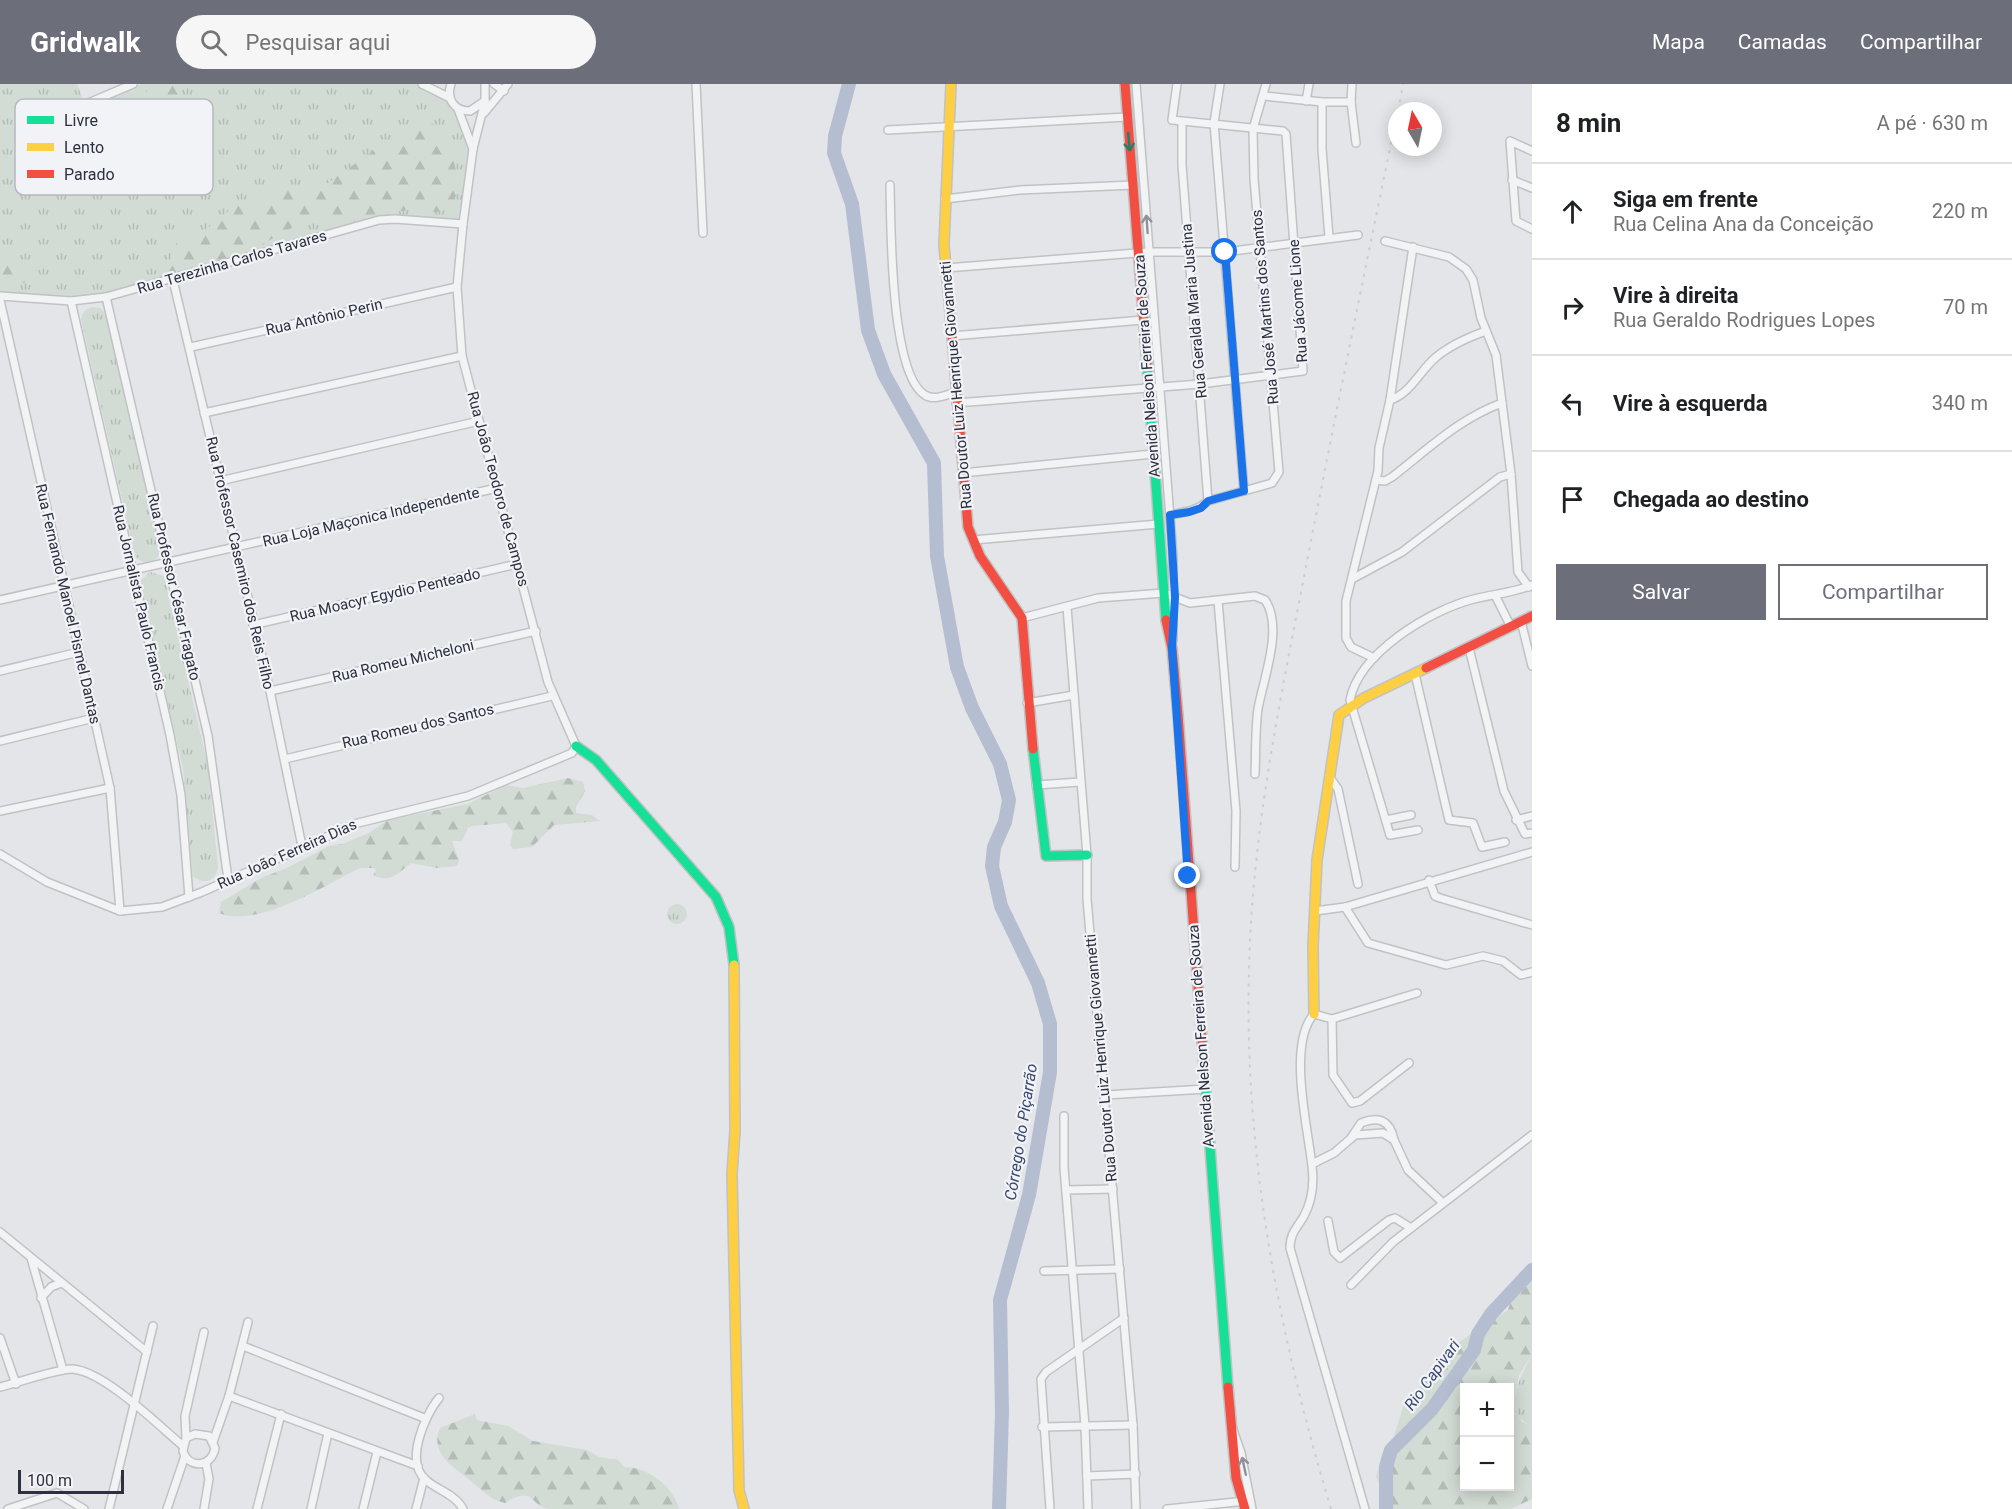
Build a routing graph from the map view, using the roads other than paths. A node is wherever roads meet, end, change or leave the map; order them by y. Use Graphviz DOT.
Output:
graph roads {
  1 [pos="134,84"];
  2 [pos="422,84"];
  3 [pos="451,84"];
  4 [pos="696,84"];
  5 [pos="951,84"];
  6 [pos="1125,84"];
  7 [pos="1136,84"];
  8 [pos="1178,84"];
  9 [pos="1220,84"];
  10 [pos="1266,84"];
  11 [pos="1309,84"];
  12 [pos="1352,84"];
  13 [pos="489,86"];
  14 [pos="506,87"];
  15 [pos="1264,96"];
  16 [pos="450,98"];
  17 [pos="98,99"];
  18 [pos="485,101"];
  19 [pos="1306,101"];
  20 [pos="1322,102"];
  21 [pos="1351,102"];
  22 [pos="458,109"];
  23 [pos="482,115"];
  24 [pos="1127,117"];
  25 [pos="1182,122"];
  26 [pos="1214,123"];
  27 [pos="949,129"];
  28 [pos="1253,129"];
  29 [pos="888,130"];
  30 [pos="1356,143"];
  31 [pos="473,149"];
  32 [pos="1532,151"];
  33 [pos="1512,180"];
  34 [pos="890,185"];
  35 [pos="1133,185"];
  36 [pos="1532,188"];
  37 [pos="945,199"];
  38 [pos="463,224"];
  39 [pos="1532,229"];
  40 [pos="703,232"];
  41 [pos="1358,235"];
  42 [pos="1329,237"];
  43 [pos="1294,242"];
  44 [pos="1385,242"];
  45 [pos="1413,247"];
  46 [pos="1261,248"];
  47 [pos="1149,252"];
  48 [pos="1189,252"];
  49 [pos="1225,252"];
  50 [pos="1133,253"];
  51 [pos="946,268"];
  52 [pos="173,280"];
  53 [pos="457,287"];
  54 [pos="106,297"];
  55 [pos="0,298"];
  56 [pos="71,301"];
  57 [pos="1143,320"];
  58 [pos="1486,331"];
  59 [pos="952,336"];
  60 [pos="191,347"];
  61 [pos="462,356"];
  62 [pos="1272,376"];
  63 [pos="1236,381"];
  64 [pos="1200,384"];
  65 [pos="1154,388"];
  66 [pos="956,392"];
  67 [pos="1390,400"];
  68 [pos="956,403"];
  69 [pos="1502,403"];
  70 [pos="204,413"];
  71 [pos="479,421"];
  72 [pos="1153,454"];
  73 [pos="962,473"];
  74 [pos="1511,474"];
  75 [pos="1376,480"];
  76 [pos="220,481"];
  77 [pos="496,488"];
  78 [pos="1244,491"];
  79 [pos="1208,501"];
  80 [pos="1170,515"];
  81 [pos="1159,524"];
  82 [pos="973,540"];
  83 [pos="236,548"];
  84 [pos="170,564"];
  85 [pos="518,564"];
  86 [pos="133,572"];
  87 [pos="1352,579"];
  88 [pos="1530,586"];
  89 [pos="64,587"];
  90 [pos="1164,593"];
  91 [pos="1495,595"];
  92 [pos="1175,597"];
  93 [pos="0,600"];
  94 [pos="1218,601"];
  95 [pos="1067,607"];
  96 [pos="1532,616"];
  97 [pos="1022,618"];
  98 [pos="1521,621"];
  99 [pos="254,625"];
  100 [pos="1510,627"];
  101 [pos="536,631"];
  102 [pos="1172,648"];
  103 [pos="1469,648"];
  104 [pos="79,652"];
  105 [pos="1374,658"];
  106 [pos="1532,666"];
  107 [pos="0,671"];
  108 [pos="1415,674"];
  109 [pos="270,691"];
  110 [pos="1074,695"];
  111 [pos="552,696"];
  112 [pos="1027,703"];
  113 [pos="1352,705"];
  114 [pos="94,718"];
  115 [pos="0,741"];
  116 [pos="576,746"];
  117 [pos="285,759"];
  118 [pos="1255,774"];
  119 [pos="1329,776"];
  120 [pos="1080,782"];
  121 [pos="1036,785"];
  122 [pos="110,788"];
  123 [pos="0,811"];
  124 [pos="1411,815"];
  125 [pos="1532,816"];
  126 [pos="1386,820"];
  127 [pos="1516,820"];
  128 [pos="1418,830"];
  129 [pos="1532,833"];
  130 [pos="1504,843"];
  131 [pos="302,846"];
  132 [pos="1532,852"];
  133 [pos="0,854"];
  134 [pos="1086,855"];
  135 [pos="1236,867"];
  136 [pos="228,879"];
  137 [pos="1429,880"];
  138 [pos="1358,884"];
  139 [pos="189,897"];
  140 [pos="1345,907"];
  141 [pos="120,911"];
  142 [pos="1315,911"];
  143 [pos="1532,926"];
  144 [pos="1532,972"];
  145 [pos="1417,993"];
  146 [pos="1314,1014"];
  147 [pos="1332,1019"];
  148 [pos="1409,1063"];
  149 [pos="1206,1089"];
  150 [pos="1105,1095"];
  151 [pos="1064,1116"];
  152 [pos="1532,1135"];
  153 [pos="1351,1137"];
  154 [pos="1394,1140"];
  155 [pos="1312,1164"];
  156 [pos="1113,1189"];
  157 [pos="1066,1190"];
  158 [pos="1443,1203"];
  159 [pos="1328,1221"];
  160 [pos="1411,1228"];
  161 [pos="0,1232"];
  162 [pos="31,1258"];
  163 [pos="1120,1269"];
  164 [pos="1044,1271"];
  165 [pos="1072,1271"];
  166 [pos="61,1283"];
  167 [pos="1351,1285"];
  168 [pos="41,1298"];
  169 [pos="1124,1318"];
  170 [pos="248,1322"];
  171 [pos="153,1326"];
  172 [pos="204,1332"];
  173 [pos="0,1338"];
  174 [pos="243,1346"];
  175 [pos="1078,1349"];
  176 [pos="147,1352"];
  177 [pos="63,1370"];
  178 [pos="16,1383"];
  179 [pos="0,1387"];
  180 [pos="229,1396"];
  181 [pos="439,1398"];
  182 [pos="135,1407"];
  183 [pos="281,1414"];
  184 [pos="424,1418"];
  185 [pos="1133,1425"];
  186 [pos="1085,1426"];
  187 [pos="1042,1427"];
  188 [pos="328,1433"];
  189 [pos="186,1438"];
  190 [pos="213,1442"];
  191 [pos="183,1446"];
  192 [pos="377,1452"];
  193 [pos="185,1456"];
  194 [pos="206,1463"];
  195 [pos="418,1466"];
  196 [pos="1136,1474"];
  197 [pos="1087,1476"];
  198 [pos="424,1478"];
  199 [pos="1248,1505"];
  200 [pos="9,1509"];
  201 [pos="84,1509"];
  202 [pos="110,1509"];
  203 [pos="166,1509"];
  204 [pos="204,1509"];
  205 [pos="258,1509"];
  206 [pos="311,1509"];
  207 [pos="363,1509"];
  208 [pos="416,1509"];
  209 [pos="463,1509"];
  210 [pos="744,1509"];
  211 [pos="1050,1509"];
  212 [pos="1088,1509"];
  213 [pos="1137,1509"];
  214 [pos="1167,1509"];
  215 [pos="1365,1509"];
  1 -- 17 [label="street"];
  2 -- 16 [label="street"];
  3 -- 16 [label="street"];
  4 -- 40 [label="street"];
  5 -- 27 [label="street, Rua Doutor Luiz Henrique Giovannetti"];
  6 -- 24 [label="street, Avenida Nelson Ferreira de Souza"];
  47 -- 7 [label="street, Avenida Nelson Ferreira de Souza, one-way"];
  8 -- 25 [label="street"];
  9 -- 26 [label="street"];
  10 -- 15 [label="street, Rua José Martins dos Santos"];
  11 -- 19 [label="street"];
  12 -- 21 [label="street"];
  13 -- 14 [label="street"];
  13 -- 18 [label="street, Rua João Teodoro de Campos"];
  14 -- 23 [label="street"];
  15 -- 19 [label="street"];
  15 -- 28 [label="street, Rua José Martins dos Santos"];
  16 -- 22 [label="street"];
  18 -- 22 [label="street"];
  18 -- 23 [label="street, Rua João Teodoro de Campos"];
  19 -- 20 [label="street"];
  20 -- 21 [label="street"];
  20 -- 42 [label="street"];
  21 -- 30 [label="street"];
  22 -- 31 [label="street"];
  23 -- 31 [label="street, Rua João Teodoro de Campos"];
  24 -- 27 [label="street"];
  24 -- 35 [label="street, Avenida Nelson Ferreira de Souza, one-way"];
  25 -- 26 [label="street"];
  25 -- 48 [label="street, Rua Geralda Maria Justina"];
  26 -- 28 [label="street"];
  26 -- 49 [label="street"];
  27 -- 29 [label="street"];
  27 -- 37 [label="street, Rua Doutor Luiz Henrique Giovannetti"];
  28 -- 43 [label="street, Rua Jácome Lione"];
  28 -- 46 [label="street, Rua José Martins dos Santos"];
  31 -- 38 [label="street, Rua João Teodoro de Campos"];
  32 -- 33 [label="street"];
  33 -- 36 [label="street"];
  33 -- 39 [label="street"];
  34 -- 66 [label="street"];
  35 -- 37 [label="street"];
  35 -- 50 [label="street, Avenida Nelson Ferreira de Souza"];
  37 -- 51 [label="street, Rua Doutor Luiz Henrique Giovannetti"];
  38 -- 52 [label="street, Rua Terezinha Carlos Tavares"];
  38 -- 53 [label="street, Rua João Teodoro de Campos"];
  41 -- 42 [label="street"];
  42 -- 43 [label="street"];
  43 -- 46 [label="street"];
  43 -- 62 [label="street, Rua Jácome Lione"];
  44 -- 45 [label="street"];
  45 -- 58 [label="street"];
  45 -- 67 [label="street"];
  46 -- 49 [label="street"];
  46 -- 62 [label="street, Rua José Martins dos Santos"];
  47 -- 48 [label="street"];
  47 -- 50 [label="street"];
  47 -- 65 [label="street, Avenida Nelson Ferreira de Souza"];
  48 -- 49 [label="street"];
  48 -- 64 [label="street, Rua Geralda Maria Justina"];
  49 -- 63 [label="street"];
  50 -- 51 [label="street"];
  50 -- 57 [label="street, Avenida Nelson Ferreira de Souza"];
  51 -- 59 [label="street, Rua Doutor Luiz Henrique Giovannetti"];
  52 -- 54 [label="street, Rua Terezinha Carlos Tavares"];
  52 -- 60 [label="street, Rua Professor Casemiro dos Reis Filho"];
  53 -- 60 [label="street, Rua Antônio Perin"];
  53 -- 61 [label="street, Rua João Teodoro de Campos"];
  54 -- 56 [label="street, Rua Terezinha Carlos Tavares"];
  54 -- 84 [label="street, Rua Professor César Fragato"];
  55 -- 56 [label="street, Rua Terezinha Carlos Tavares"];
  55 -- 89 [label="street, Rua Fernando Manoel Pismel Dantas"];
  56 -- 86 [label="street, Rua Jornalista Paulo Francis"];
  57 -- 59 [label="street"];
  57 -- 65 [label="street, Avenida Nelson Ferreira de Souza"];
  58 -- 67 [label="street"];
  58 -- 69 [label="street"];
  59 -- 66 [label="street, Rua Doutor Luiz Henrique Giovannetti"];
  60 -- 70 [label="street, Rua Professor Casemiro dos Reis Filho"];
  61 -- 70 [label="street"];
  61 -- 71 [label="street, Rua João Teodoro de Campos"];
  62 -- 63 [label="street, Rua Jácome Lione"];
  62 -- 78 [label="street, Rua José Martins dos Santos"];
  63 -- 64 [label="street, Rua Jácome Lione"];
  63 -- 78 [label="street"];
  64 -- 65 [label="street, Rua Jácome Lione"];
  64 -- 79 [label="street, Rua Geralda Maria Justina"];
  65 -- 68 [label="street, Rua Jácome Lione"];
  65 -- 72 [label="street, Avenida Nelson Ferreira de Souza"];
  65 -- 80 [label="street, Avenida Nelson Ferreira de Souza"];
  66 -- 68 [label="street, Rua Doutor Luiz Henrique Giovannetti"];
  67 -- 75 [label="street"];
  68 -- 73 [label="street, Rua Doutor Luiz Henrique Giovannetti"];
  69 -- 74 [label="street"];
  69 -- 75 [label="street"];
  70 -- 76 [label="street, Rua Professor Casemiro dos Reis Filho"];
  71 -- 76 [label="street"];
  71 -- 77 [label="street, Rua João Teodoro de Campos"];
  72 -- 73 [label="street"];
  72 -- 81 [label="street, Avenida Nelson Ferreira de Souza"];
  73 -- 82 [label="street, Rua Doutor Luiz Henrique Giovannetti"];
  74 -- 87 [label="street"];
  74 -- 88 [label="street"];
  75 -- 87 [label="street"];
  76 -- 83 [label="street, Rua Professor Casemiro dos Reis Filho"];
  77 -- 83 [label="street, Rua Loja Maçonica Independente"];
  77 -- 85 [label="street, Rua João Teodoro de Campos"];
  78 -- 79 [label="street"];
  79 -- 80 [label="street"];
  80 -- 92 [label="street, Avenida Nelson Ferreira de Souza"];
  81 -- 82 [label="street"];
  81 -- 90 [label="street, Avenida Nelson Ferreira de Souza"];
  82 -- 97 [label="street, Rua Doutor Luiz Henrique Giovannetti"];
  83 -- 84 [label="street, Rua Loja Maçonica Independente"];
  83 -- 99 [label="street, Rua Professor Casemiro dos Reis Filho"];
  84 -- 86 [label="street, Rua Loja Maçonica Independente"];
  84 -- 136 [label="street, Rua Professor César Fragato"];
  85 -- 99 [label="street, Rua Moacyr Egydio Penteado"];
  85 -- 101 [label="street, Rua João Teodoro de Campos"];
  86 -- 89 [label="street, Rua Loja Maçonica Independente"];
  86 -- 139 [label="street, Rua Jornalista Paulo Francis"];
  87 -- 105 [label="street"];
  88 -- 91 [label="street"];
  89 -- 93 [label="street, Rua Loja Maçonica Independente"];
  89 -- 104 [label="street, Rua Fernando Manoel Pismel Dantas"];
  90 -- 92 [label="street"];
  90 -- 95 [label="street"];
  90 -- 102 [label="street, Avenida Nelson Ferreira de Souza"];
  91 -- 100 [label="street"];
  91 -- 105 [label="street"];
  92 -- 94 [label="street"];
  92 -- 102 [label="street, Avenida Nelson Ferreira de Souza"];
  94 -- 118 [label="street"];
  94 -- 135 [label="street"];
  95 -- 97 [label="street"];
  95 -- 110 [label="street, Rua Doutor Luiz Henrique Giovannetti"];
  96 -- 98 [label="street"];
  97 -- 112 [label="street"];
  98 -- 100 [label="street"];
  98 -- 106 [label="street"];
  99 -- 109 [label="street, Rua Professor Casemiro dos Reis Filho"];
  100 -- 103 [label="street"];
  101 -- 109 [label="street, Rua Romeu Micheloni"];
  101 -- 111 [label="street, Rua João Teodoro de Campos"];
  102 -- 149 [label="street, Avenida Nelson Ferreira de Souza"];
  103 -- 108 [label="street"];
  103 -- 127 [label="street"];
  104 -- 107 [label="street"];
  104 -- 114 [label="street, Rua Fernando Manoel Pismel Dantas"];
  105 -- 113 [label="street"];
  108 -- 113 [label="street"];
  108 -- 130 [label="street"];
  109 -- 117 [label="street, Rua Professor Casemiro dos Reis Filho"];
  110 -- 112 [label="street"];
  110 -- 120 [label="street, Rua Doutor Luiz Henrique Giovannetti"];
  111 -- 116 [label="street, Rua João Teodoro de Campos"];
  111 -- 117 [label="street, Rua Romeu dos Santos"];
  112 -- 121 [label="street"];
  113 -- 119 [label="street"];
  113 -- 126 [label="street"];
  114 -- 115 [label="street"];
  114 -- 122 [label="street, Rua Fernando Manoel Pismel Dantas"];
  116 -- 131 [label="street, Rua João Ferreira Dias"];
  116 -- 210 [label="street"];
  117 -- 131 [label="street, Rua Professor Casemiro dos Reis Filho"];
  119 -- 138 [label="street"];
  119 -- 142 [label="street"];
  120 -- 121 [label="street"];
  120 -- 134 [label="street, Rua Doutor Luiz Henrique Giovannetti"];
  121 -- 134 [label="street"];
  122 -- 123 [label="street"];
  122 -- 141 [label="street, Rua Fernando Manoel Pismel Dantas"];
  124 -- 126 [label="street"];
  125 -- 127 [label="street"];
  126 -- 128 [label="street"];
  127 -- 129 [label="street"];
  131 -- 136 [label="street, Rua João Ferreira Dias"];
  132 -- 137 [label="street"];
  133 -- 141 [label="street, Rua João Ferreira Dias"];
  134 -- 150 [label="street, Rua Doutor Luiz Henrique Giovannetti"];
  136 -- 139 [label="street, Rua João Ferreira Dias"];
  137 -- 140 [label="street"];
  137 -- 143 [label="street"];
  139 -- 141 [label="street, Rua João Ferreira Dias"];
  140 -- 142 [label="street"];
  140 -- 144 [label="street"];
  142 -- 146 [label="street"];
  145 -- 147 [label="street"];
  146 -- 147 [label="street"];
  146 -- 155 [label="street"];
  147 -- 148 [label="street"];
  149 -- 150 [label="street"];
  149 -- 199 [label="street, Avenida Nelson Ferreira de Souza"];
  150 -- 156 [label="street, Rua Doutor Luiz Henrique Giovannetti"];
  151 -- 157 [label="street"];
  152 -- 158 [label="street"];
  153 -- 154 [label="street"];
  153 -- 154 [label="street"];
  153 -- 155 [label="street"];
  154 -- 158 [label="street"];
  155 -- 215 [label="street"];
  156 -- 157 [label="street"];
  156 -- 163 [label="street, Rua Doutor Luiz Henrique Giovannetti"];
  157 -- 165 [label="street"];
  158 -- 160 [label="street"];
  159 -- 160 [label="street"];
  160 -- 167 [label="street"];
  161 -- 162 [label="street"];
  162 -- 166 [label="street"];
  162 -- 168 [label="street"];
  163 -- 165 [label="street"];
  163 -- 169 [label="street, Rua Doutor Luiz Henrique Giovannetti"];
  164 -- 165 [label="street"];
  165 -- 175 [label="street"];
  166 -- 168 [label="street"];
  166 -- 176 [label="street"];
  168 -- 177 [label="street"];
  169 -- 175 [label="street"];
  169 -- 185 [label="street, Rua Doutor Luiz Henrique Giovannetti"];
  170 -- 174 [label="street"];
  171 -- 176 [label="street"];
  172 -- 189 [label="street"];
  173 -- 178 [label="street"];
  174 -- 180 [label="street"];
  174 -- 184 [label="street"];
  175 -- 186 [label="street"];
  175 -- 187 [label="street"];
  176 -- 182 [label="street"];
  177 -- 178 [label="street"];
  177 -- 182 [label="street"];
  178 -- 179 [label="street"];
  180 -- 183 [label="street"];
  180 -- 190 [label="street"];
  181 -- 184 [label="street"];
  182 -- 191 [label="street"];
  182 -- 202 [label="street"];
  183 -- 188 [label="street"];
  183 -- 205 [label="street"];
  184 -- 195 [label="street"];
  185 -- 186 [label="street"];
  185 -- 196 [label="street, Rua Doutor Luiz Henrique Giovannetti"];
  186 -- 187 [label="street"];
  186 -- 197 [label="street"];
  187 -- 211 [label="street"];
  188 -- 192 [label="street"];
  188 -- 206 [label="street"];
  189 -- 190 [label="street"];
  189 -- 191 [label="street"];
  190 -- 194 [label="street"];
  191 -- 193 [label="street"];
  192 -- 195 [label="street"];
  192 -- 207 [label="street"];
  193 -- 194 [label="street"];
  193 -- 203 [label="street"];
  194 -- 204 [label="street"];
  195 -- 198 [label="street"];
  196 -- 197 [label="street"];
  196 -- 213 [label="street, Rua Doutor Luiz Henrique Giovannetti"];
  197 -- 212 [label="street"];
  198 -- 208 [label="street"];
  198 -- 209 [label="street"];
  199 -- 214 [label="street"];
  200 -- 201 [label="street"];
}
